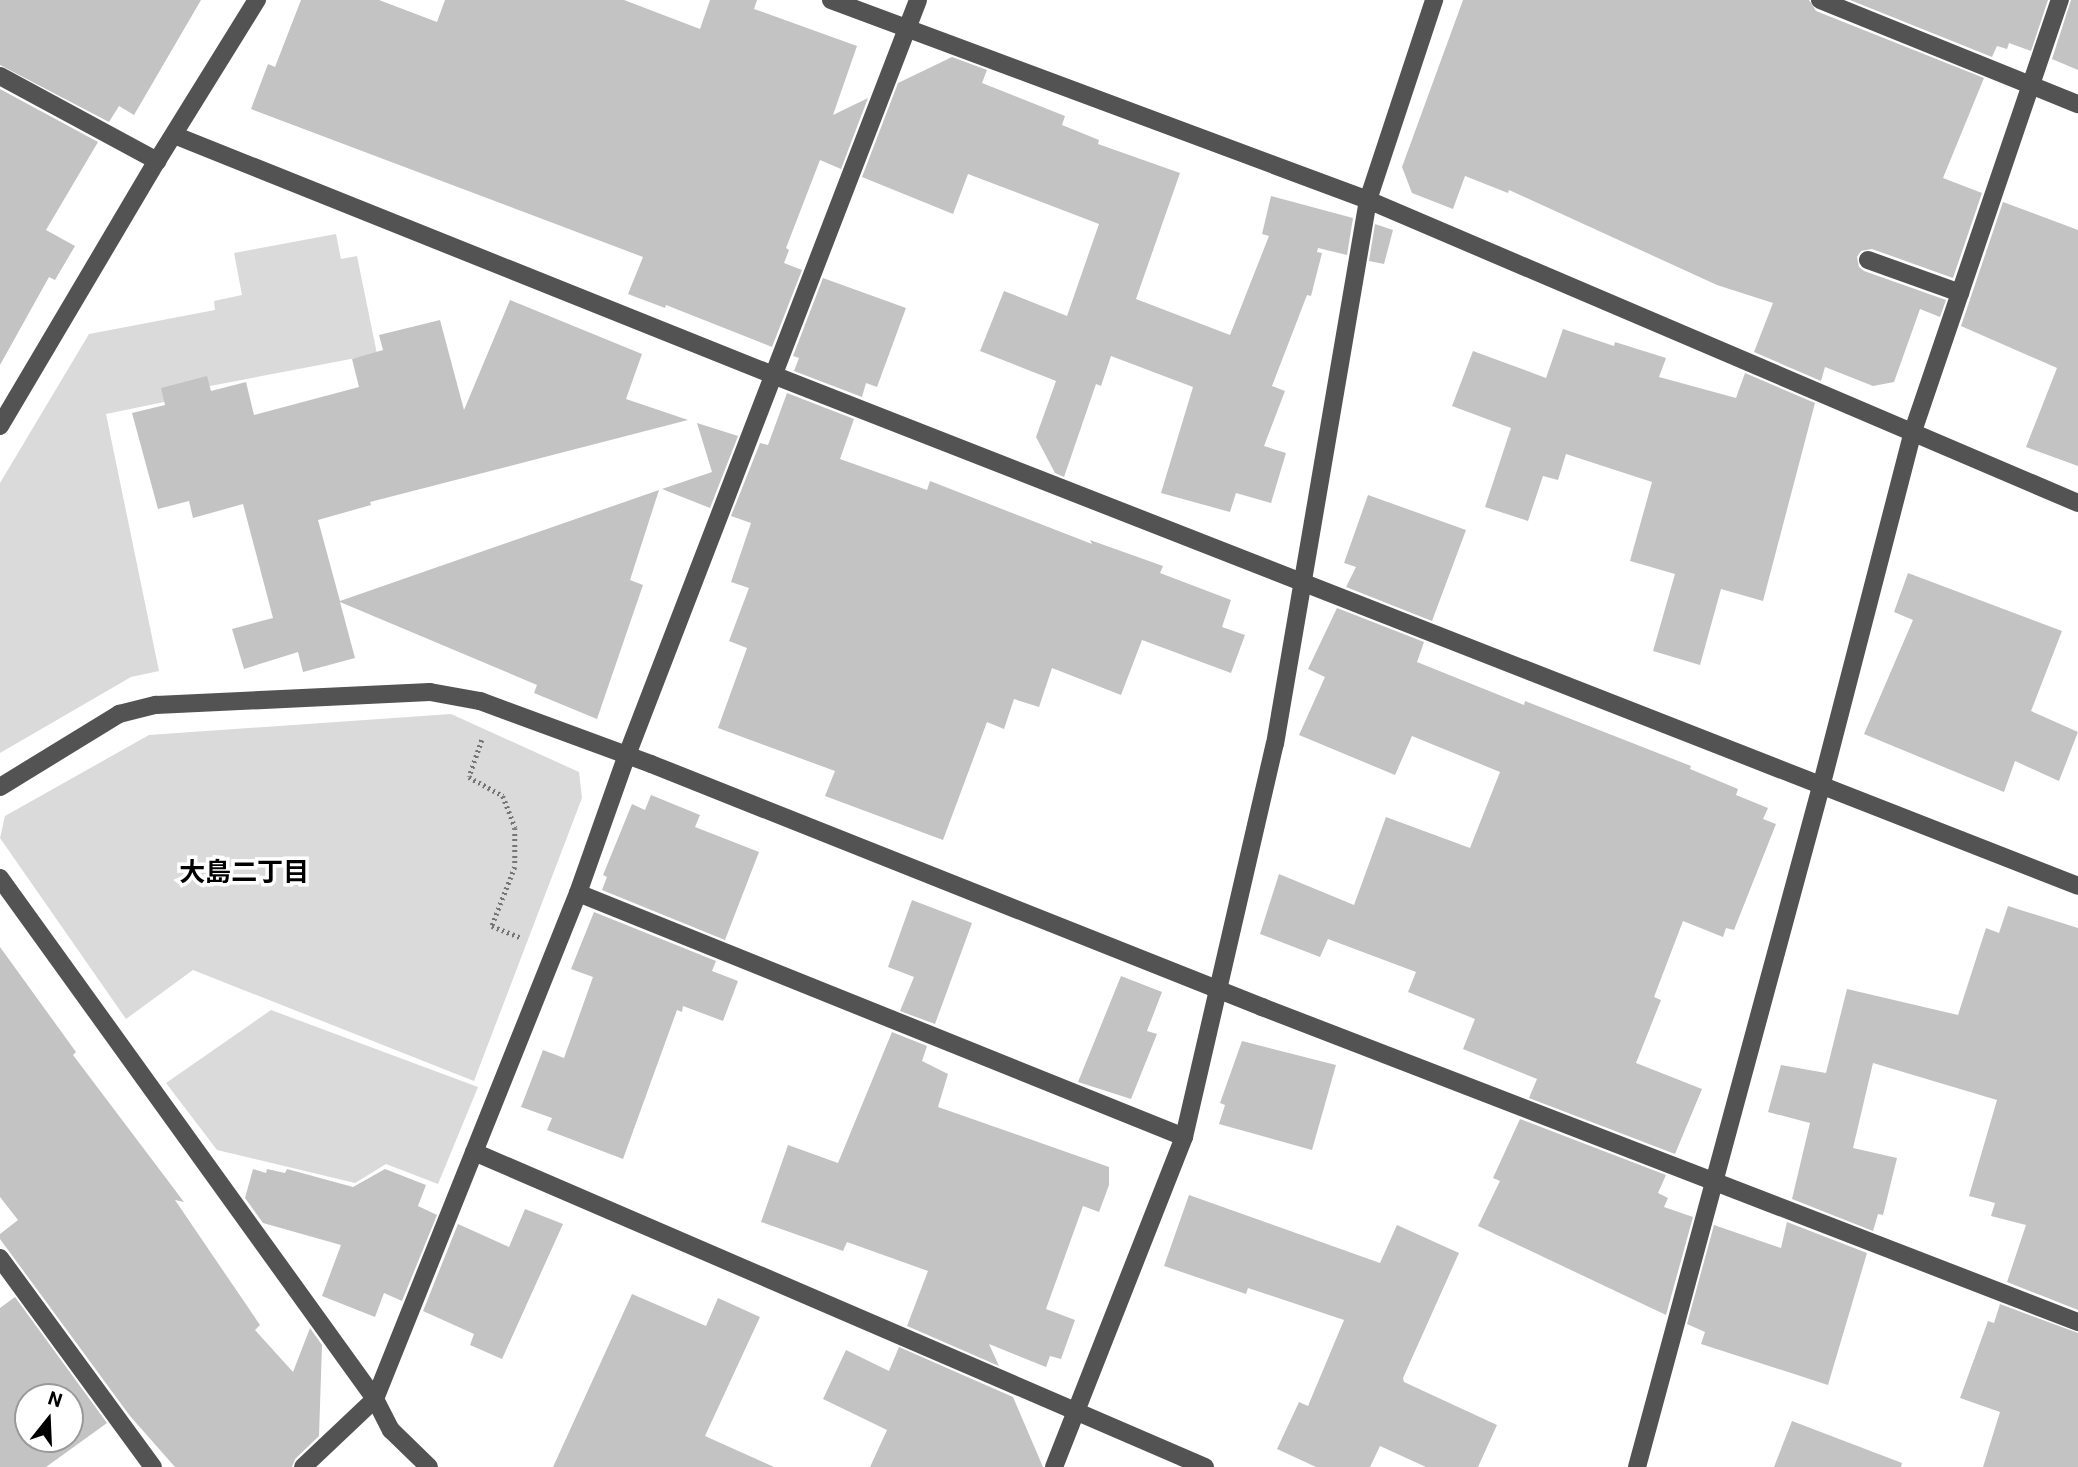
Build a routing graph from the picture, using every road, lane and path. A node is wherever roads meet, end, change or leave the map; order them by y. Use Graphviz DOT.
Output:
graph roads {
  1 [pos="257,0"];
  2 [pos="831,0"];
  3 [pos="918,0"];
  4 [pos="1434,0"];
  5 [pos="1820,0"];
  6 [pos="2060,0"];
  7 [pos="908,27"];
  8 [pos="0,76"];
  9 [pos="2032,85"];
  10 [pos="2078,104"];
  11 [pos="174,135"];
  12 [pos="157,160"];
  13 [pos="1368,200"];
  14 [pos="1868,260"];
  15 [pos="1960,293"];
  16 [pos="773,374"];
  17 [pos="0,426"];
  18 [pos="1912,434"];
  19 [pos="2078,503"];
  20 [pos="1301,583"];
  21 [pos="628,755"];
  22 [pos="469,777"];
  23 [pos="1822,783"];
  24 [pos="0,788"];
  25 [pos="0,878"];
  26 [pos="2078,886"];
  27 [pos="578,894"];
  28 [pos="531,941"];
  29 [pos="1217,988"];
  30 [pos="1184,1137"];
  31 [pos="474,1152"];
  32 [pos="1713,1182"];
  33 [pos="0,1258"];
  34 [pos="2078,1322"];
  35 [pos="374,1399"];
  36 [pos="1078,1413"];
  37 [pos="153,1467"];
  38 [pos="303,1467"];
  39 [pos="429,1467"];
  40 [pos="1054,1467"];
  41 [pos="1205,1467"];
  42 [pos="1637,1467"];
  1 -- 11 [label="street"];
  2 -- 7 [label="street"];
  3 -- 7 [label="street"];
  4 -- 13 [label="street"];
  5 -- 9 [label="street"];
  6 -- 9 [label="street"];
  7 -- 13 [label="street"];
  7 -- 16 [label="street"];
  8 -- 12 [label="street"];
  9 -- 10 [label="street"];
  9 -- 15 [label="street"];
  11 -- 12 [label="street"];
  11 -- 16 [label="street"];
  12 -- 17 [label="street"];
  13 -- 18 [label="street"];
  13 -- 20 [label="street"];
  14 -- 15 [label="street"];
  15 -- 18 [label="street"];
  16 -- 20 [label="street"];
  16 -- 21 [label="street"];
  18 -- 19 [label="street"];
  18 -- 23 [label="street"];
  20 -- 23 [label="street"];
  20 -- 29 [label="street"];
  21 -- 24 [label="street"];
  21 -- 27 [label="street"];
  21 -- 29 [label="street"];
  22 -- 28 [label="path"];
  23 -- 26 [label="street"];
  23 -- 32 [label="street"];
  25 -- 35 [label="street"];
  27 -- 30 [label="street"];
  27 -- 31 [label="street"];
  29 -- 30 [label="street"];
  29 -- 32 [label="street"];
  30 -- 36 [label="street"];
  31 -- 35 [label="street"];
  31 -- 36 [label="street"];
  32 -- 34 [label="street"];
  32 -- 42 [label="street"];
  33 -- 37 [label="street"];
  35 -- 38 [label="street"];
  35 -- 39 [label="street"];
  36 -- 40 [label="street"];
  36 -- 41 [label="street"];
}
